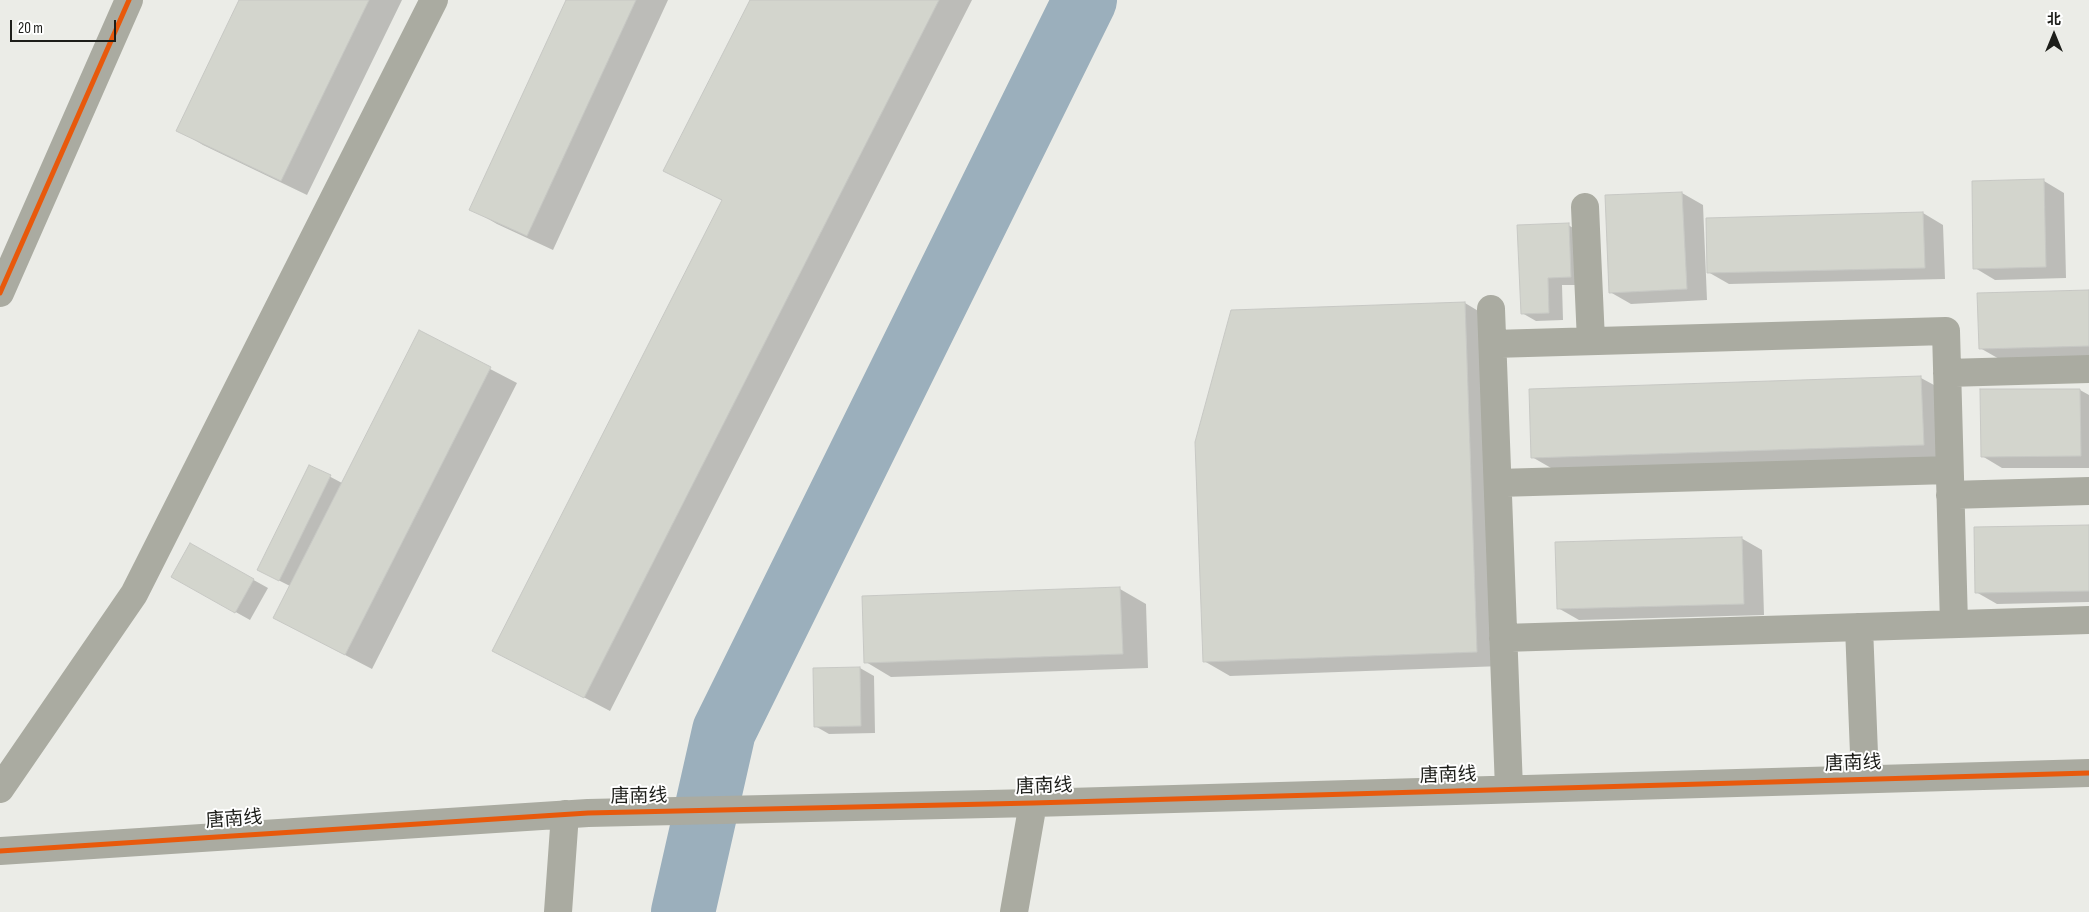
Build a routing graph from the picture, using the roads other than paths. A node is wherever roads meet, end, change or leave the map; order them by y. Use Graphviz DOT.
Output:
graph roads {
  1 [pos="128,0"];
  2 [pos="434,0"];
  3 [pos="1585,207"];
  4 [pos="0,293"];
  5 [pos="1491,309"];
  6 [pos="1591,341"];
  7 [pos="1493,344"];
  8 [pos="2089,368"];
  9 [pos="1947,373"];
  10 [pos="1498,483"];
  11 [pos="1950,483"];
  12 [pos="2089,491"];
  13 [pos="2089,620"];
  14 [pos="1954,624"];
  15 [pos="1859,627"];
  16 [pos="1503,638"];
  17 [pos="2089,773"];
  18 [pos="1865,779"];
  19 [pos="0,789"];
  20 [pos="1509,789"];
  21 [pos="1032,803"];
  22 [pos="576,813"];
  23 [pos="0,851"];
  24 [pos="558,912"];
  25 [pos="1014,912"];
  1 -- 4 [label="street"];
  2 -- 19 [label="street"];
  3 -- 6 [label="street"];
  5 -- 7 [label="street"];
  6 -- 7 [label="street"];
  6 -- 9 [label="street"];
  7 -- 10 [label="street"];
  8 -- 9 [label="street"];
  9 -- 11 [label="street"];
  10 -- 11 [label="street"];
  10 -- 16 [label="street"];
  11 -- 12 [label="street"];
  11 -- 14 [label="street"];
  13 -- 14 [label="street"];
  14 -- 15 [label="street"];
  15 -- 16 [label="street"];
  15 -- 18 [label="street"];
  16 -- 20 [label="street"];
  17 -- 18 [label="street, 唐南线"];
  18 -- 20 [label="street, 唐南线"];
  20 -- 21 [label="street, 唐南线"];
  21 -- 22 [label="street, 唐南线"];
  21 -- 25 [label="street"];
  22 -- 23 [label="street, 唐南线"];
  22 -- 24 [label="street"];
}
